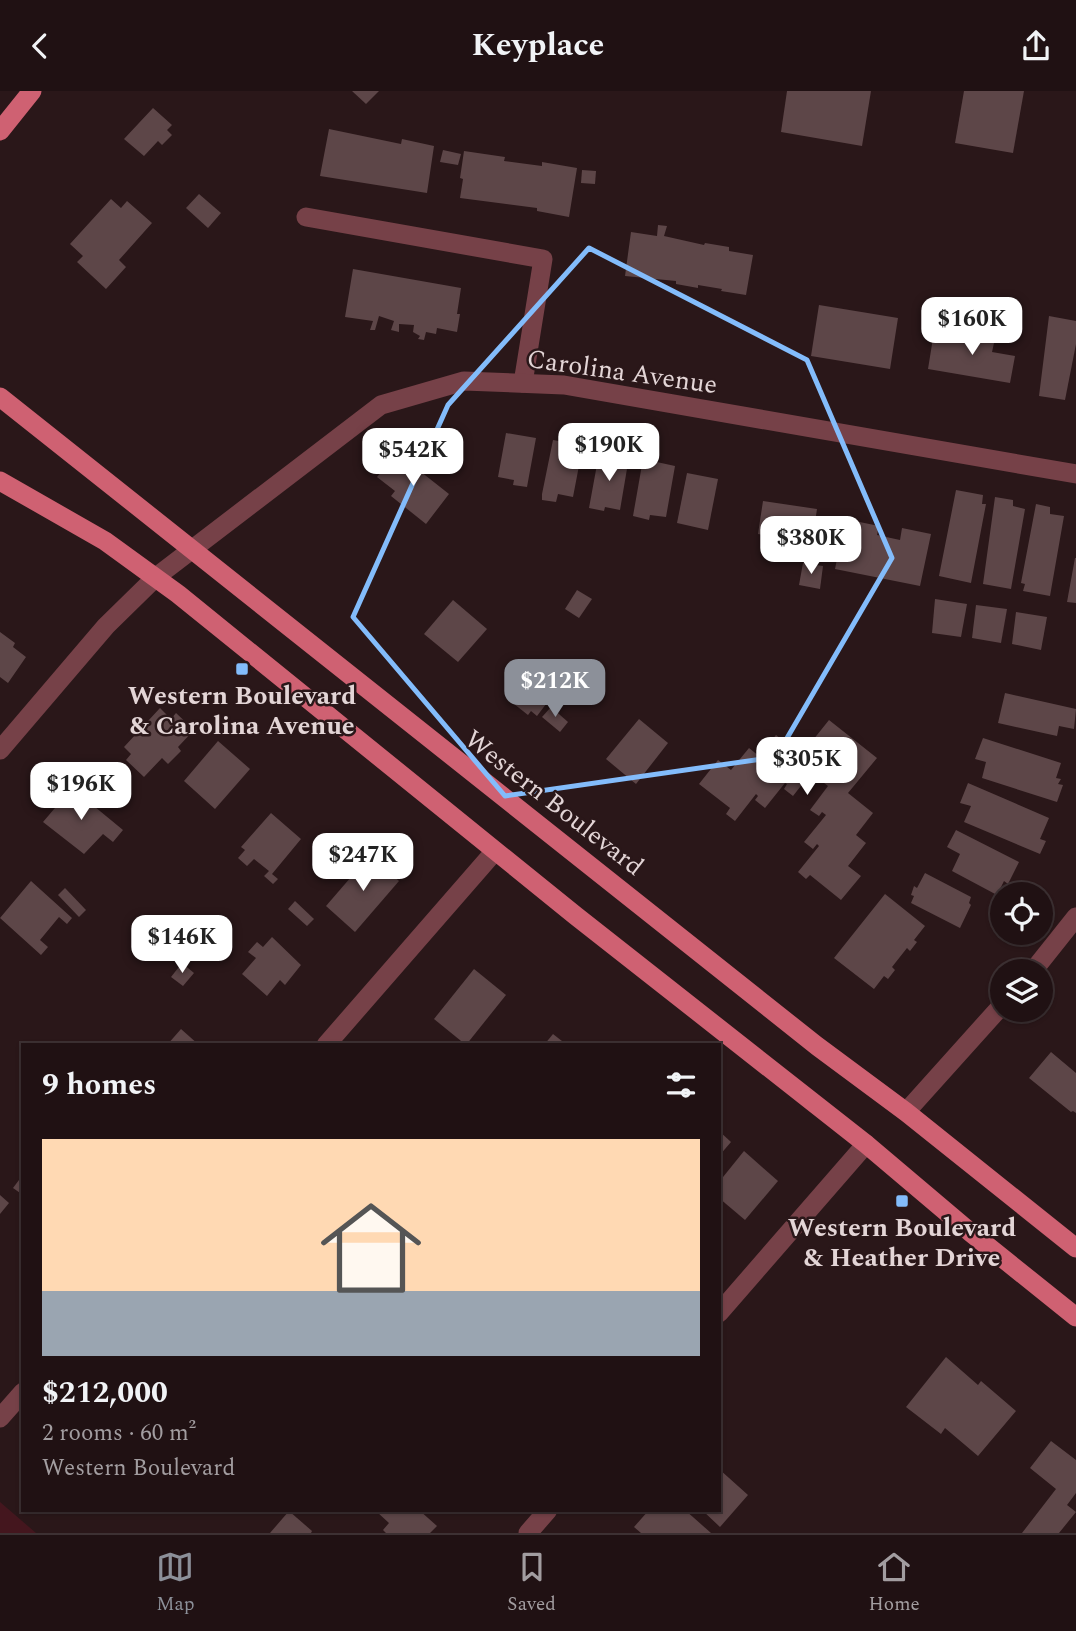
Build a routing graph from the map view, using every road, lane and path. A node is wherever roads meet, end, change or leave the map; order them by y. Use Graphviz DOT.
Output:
graph roads {
  1 [pos="32,91"];
  2 [pos="0,131"];
  3 [pos="306,217"];
  4 [pos="523,383"];
  5 [pos="0,397"];
  6 [pos="1076,474"];
  7 [pos="0,481"];
  8 [pos="192,550"];
  9 [pos="156,577"];
  10 [pos="0,750"];
  11 [pos="495,851"];
  12 [pos="1076,917"];
  13 [pos="1043,959"];
  14 [pos="990,1018"];
  15 [pos="328,1043"];
  16 [pos="906,1112"];
  17 [pos="866,1144"];
  18 [pos="1076,1248"];
  19 [pos="721,1311"];
  20 [pos="1076,1317"];
  21 [pos="21,1394"];
  22 [pos="0,1418"];
  23 [pos="546,1512"];
  24 [pos="528,1533"];
  1 -- 2 [label="main road"];
  3 -- 4 [label="street"];
  4 -- 6 [label="street, Carolina Avenue"];
  4 -- 8 [label="street, Carolina Avenue"];
  5 -- 8 [label="main road, Western Boulevard"];
  7 -- 9 [label="main road"];
  8 -- 9 [label="street, Carolina Avenue"];
  8 -- 16 [label="main road, Western Boulevard"];
  9 -- 10 [label="street, Carolina Avenue"];
  9 -- 11 [label="main road"];
  11 -- 15 [label="street"];
  11 -- 17 [label="main road"];
  12 -- 13 [label="street"];
  14 -- 16 [label="street"];
  16 -- 18 [label="main road, Western Boulevard"];
  17 -- 19 [label="street"];
  17 -- 20 [label="main road"];
  21 -- 22 [label="street"];
  23 -- 24 [label="street"];
}
